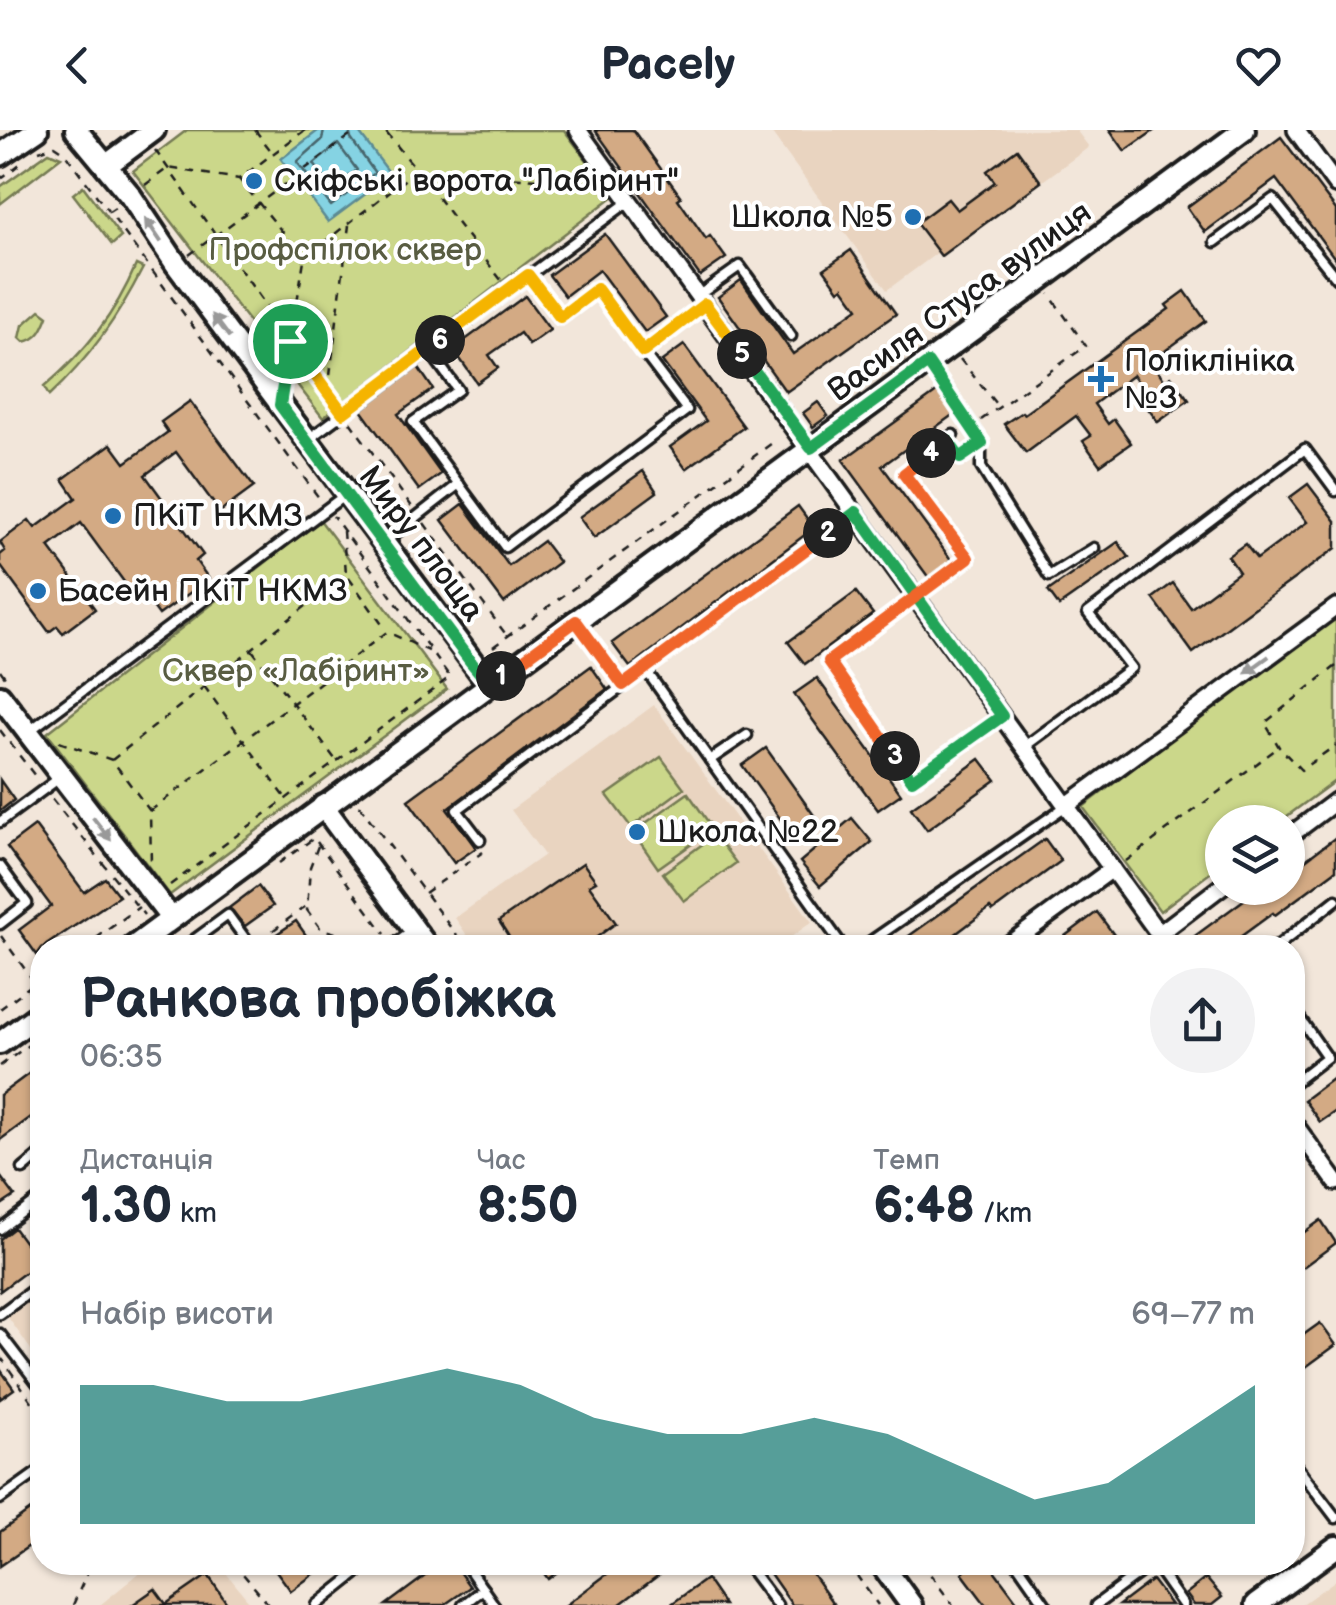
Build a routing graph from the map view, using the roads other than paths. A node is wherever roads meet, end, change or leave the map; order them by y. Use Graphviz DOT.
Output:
graph roads {
  1 [pos="37,130"];
  2 [pos="76,130"];
  3 [pos="578,130"];
  4 [pos="1244,130"];
  5 [pos="1296,130"];
  6 [pos="149,133"];
  7 [pos="0,155"];
  8 [pos="107,165"];
  9 [pos="1336,185"];
  10 [pos="630,200"];
  11 [pos="1215,242"];
  12 [pos="528,275"];
  13 [pos="1336,278"];
  14 [pos="702,299"];
  15 [pos="791,336"];
  16 [pos="428,349"];
  17 [pos="643,352"];
  18 [pos="928,363"];
  19 [pos="950,437"];
  20 [pos="306,440"];
  21 [pos="811,448"];
  22 [pos="459,484"];
  23 [pos="1336,490"];
  24 [pos="346,494"];
  25 [pos="856,512"];
  26 [pos="383,544"];
  27 [pos="1094,548"];
  28 [pos="916,595"];
  29 [pos="1336,608"];
  30 [pos="576,621"];
  31 [pos="645,669"];
  32 [pos="489,684"];
  33 [pos="623,685"];
  34 [pos="0,696"];
  35 [pos="1002,716"];
  36 [pos="28,732"];
  37 [pos="747,735"];
  38 [pos="1024,747"];
  39 [pos="710,760"];
  40 [pos="53,782"];
  41 [pos="1336,801"];
  42 [pos="323,806"];
  43 [pos="1066,806"];
  44 [pos="0,822"];
  45 [pos="1305,824"];
  46 [pos="480,840"];
  47 [pos="0,866"];
  48 [pos="1112,870"];
  49 [pos="1336,900"];
  50 [pos="1205,902"];
  51 [pos="172,918"];
  52 [pos="0,924"];
  53 [pos="415,929"];
  54 [pos="149,935"];
  55 [pos="200,935"];
  56 [pos="243,935"];
  57 [pos="406,935"];
  58 [pos="419,935"];
  59 [pos="835,935"];
  60 [pos="880,935"];
  61 [pos="1022,935"];
  62 [pos="1160,935"];
  63 [pos="1169,935"];
  64 [pos="1292,935"];
  65 [pos="30,1021"];
  66 [pos="1305,1026"];
  67 [pos="0,1043"];
  68 [pos="1305,1074"];
  69 [pos="1305,1139"];
  70 [pos="30,1163"];
  71 [pos="23,1169"];
  72 [pos="1336,1182"];
  73 [pos="30,1207"];
  74 [pos="0,1229"];
  75 [pos="30,1292"];
  76 [pos="0,1314"];
  77 [pos="0,1334"];
  78 [pos="30,1373"];
  79 [pos="30,1477"];
  80 [pos="1305,1477"];
  81 [pos="0,1498"];
  82 [pos="1336,1518"];
  83 [pos="1336,1547"];
  84 [pos="1305,1569"];
  85 [pos="355,1575"];
  86 [pos="473,1575"];
  87 [pos="755,1575"];
  88 [pos="889,1575"];
  89 [pos="1025,1575"];
  90 [pos="1137,1575"];
  91 [pos="1162,1575"];
  92 [pos="1297,1575"];
  93 [pos="483,1590"];
  94 [pos="317,1605"];
  95 [pos="462,1605"];
  96 [pos="494,1605"];
  97 [pos="777,1605"];
  98 [pos="911,1605"];
  99 [pos="1046,1605"];
  100 [pos="1096,1605"];
  101 [pos="1183,1605"];
  102 [pos="1256,1605"];
  1 -- 7 [label="street"];
  2 -- 8 [label="street, Миру площа"];
  3 -- 10 [label="street"];
  4 -- 18 [label="street, Василя Стуса вулиця"];
  5 -- 9 [label="street"];
  6 -- 8 [label="street"];
  20 -- 8 [label="street, Миру площа, one-way"];
  10 -- 12 [label="lane"];
  10 -- 14 [label="street"];
  11 -- 13 [label="lane"];
  12 -- 16 [label="lane"];
  12 -- 17 [label="lane"];
  14 -- 15 [label="lane"];
  14 -- 17 [label="lane"];
  14 -- 21 [label="street"];
  16 -- 20 [label="lane"];
  16 -- 22 [label="lane"];
  17 -- 22 [label="lane"];
  18 -- 21 [label="street, Василя Стуса вулиця"];
  18 -- 27 [label="lane"];
  19 -- 28 [label="lane"];
  20 -- 24 [label="street, Миру площа"];
  21 -- 25 [label="street"];
  21 -- 30 [label="street, Василя Стуса вулиця"];
  22 -- 26 [label="lane"];
  23 -- 38 [label="lane"];
  24 -- 26 [label="street, Миру площа"];
  24 -- 36 [label="lane"];
  25 -- 28 [label="street"];
  25 -- 31 [label="lane"];
  26 -- 32 [label="street, Миру площа"];
  28 -- 35 [label="street"];
  28 -- 35 [label="lane"];
  29 -- 43 [label="street, one-way"];
  30 -- 32 [label="street, Василя Стуса вулиця"];
  30 -- 33 [label="lane"];
  31 -- 33 [label="lane"];
  31 -- 39 [label="lane"];
  32 -- 42 [label="street, Василя Стуса вулиця"];
  33 -- 46 [label="lane"];
  34 -- 36 [label="street"];
  35 -- 38 [label="street"];
  36 -- 40 [label="street"];
  37 -- 39 [label="lane"];
  38 -- 43 [label="street"];
  39 -- 59 [label="lane"];
  40 -- 44 [label="lane"];
  40 -- 51 [label="street, one-way"];
  41 -- 45 [label="street"];
  42 -- 51 [label="street, Василя Стуса вулиця"];
  42 -- 53 [label="street"];
  43 -- 48 [label="street"];
  43 -- 60 [label="lane"];
  47 -- 52 [label="lane"];
  48 -- 61 [label="street"];
  48 -- 62 [label="street"];
  49 -- 64 [label="lane"];
  50 -- 63 [label="street"];
  51 -- 54 [label="street, Василя Стуса вулиця"];
  53 -- 57 [label="lane"];
  53 -- 58 [label="street"];
  55 -- 56 [label="lane"];
  65 -- 67 [label="street"];
  66 -- 68 [label="lane"];
  69 -- 72 [label="street"];
  70 -- 71 [label="lane"];
  73 -- 74 [label="lane"];
  75 -- 76 [label="lane"];
  77 -- 78 [label="lane"];
  79 -- 81 [label="lane"];
  80 -- 82 [label="lane"];
  83 -- 84 [label="street"];
  85 -- 94 [label="lane"];
  86 -- 93 [label="lane"];
  87 -- 97 [label="lane"];
  88 -- 98 [label="street"];
  89 -- 99 [label="lane"];
  90 -- 100 [label="lane"];
  91 -- 101 [label="lane"];
  92 -- 102 [label="street"];
  93 -- 95 [label="lane"];
  93 -- 96 [label="lane"];
}
